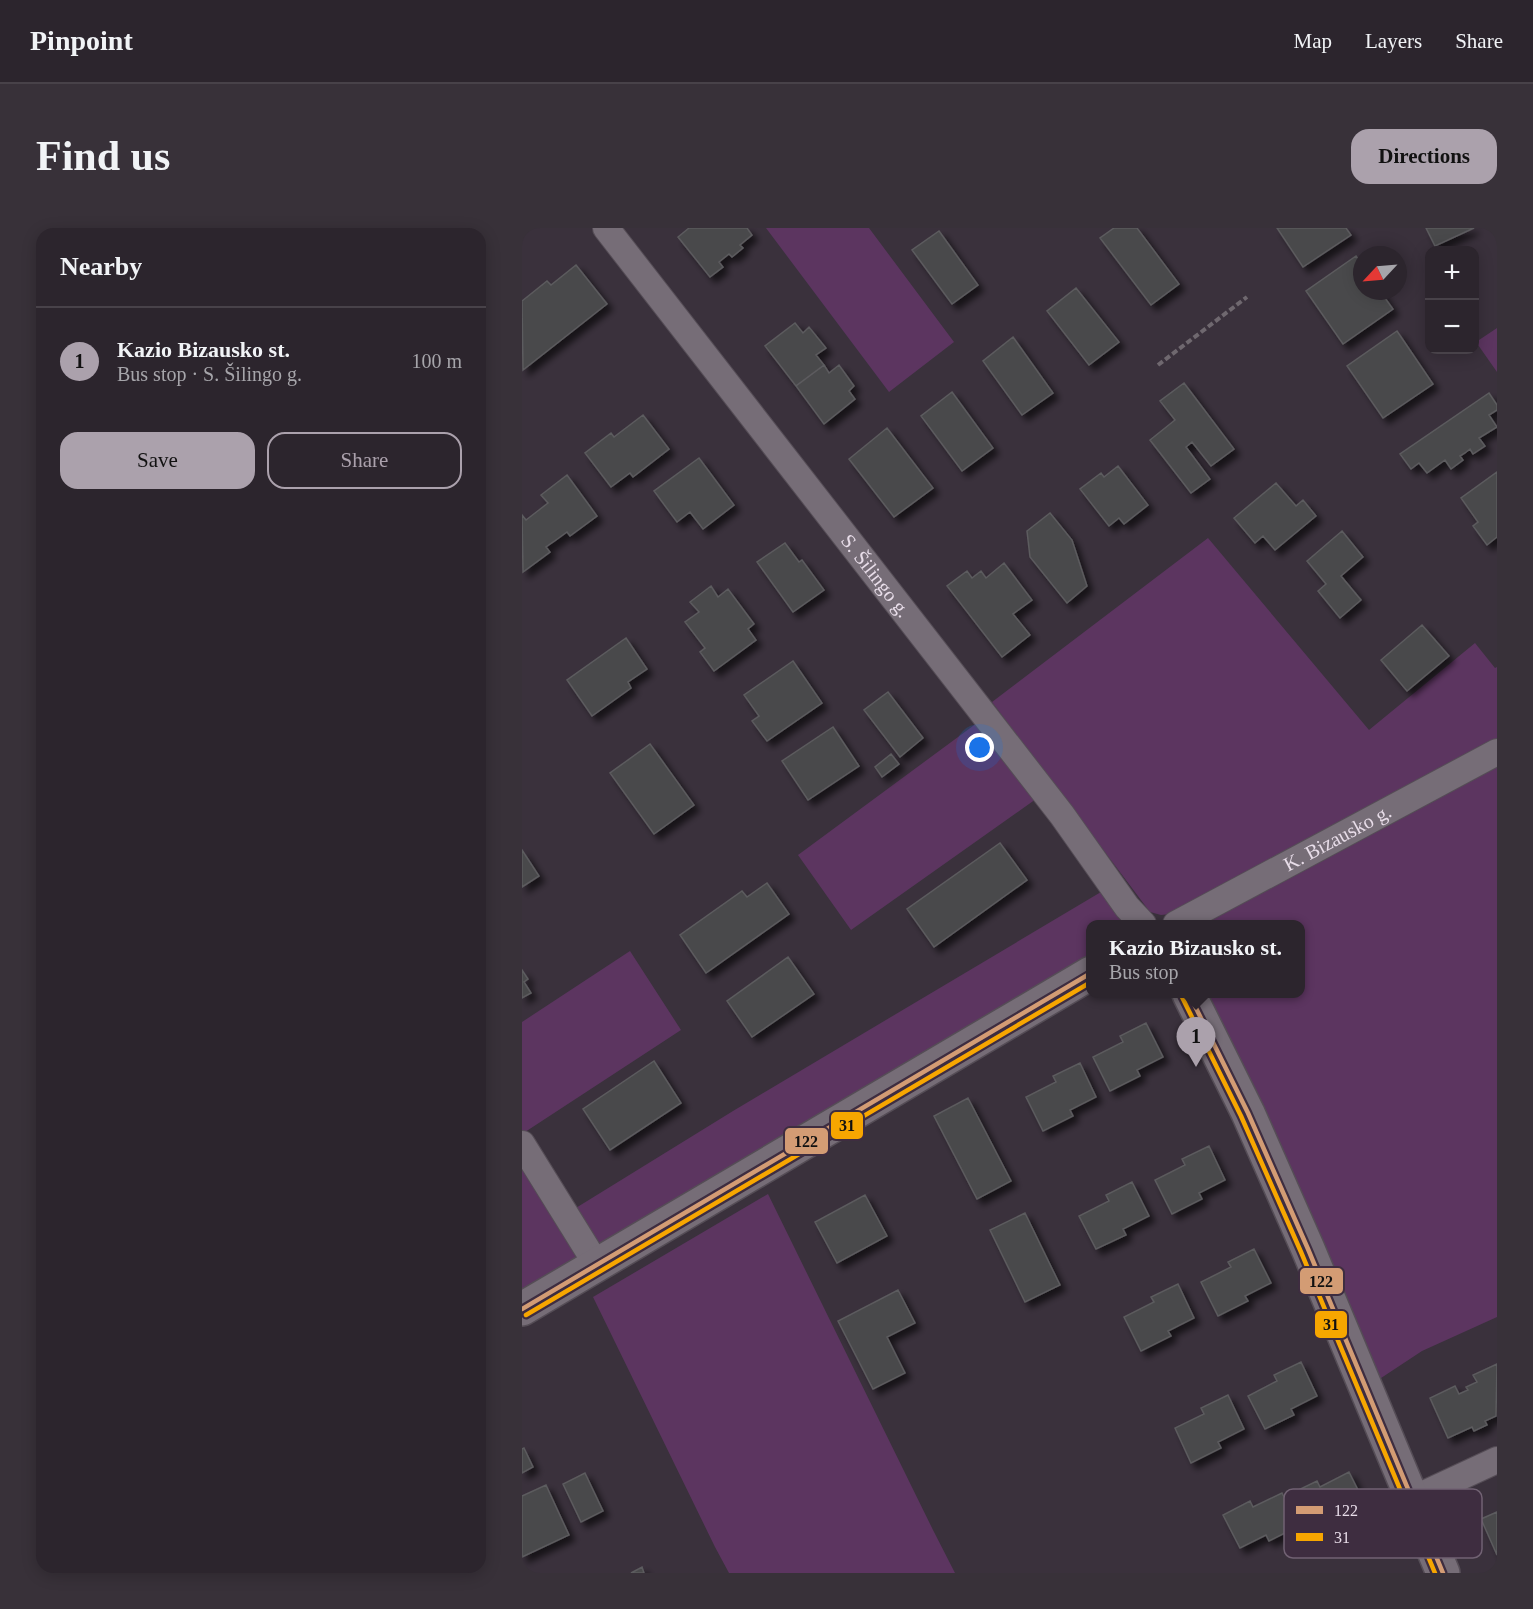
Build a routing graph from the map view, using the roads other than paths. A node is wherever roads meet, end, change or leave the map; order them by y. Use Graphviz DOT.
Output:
graph roads {
  1 [pos="606,228"];
  2 [pos="1497,752"];
  3 [pos="1139,920"];
  4 [pos="1183,920"];
  5 [pos="1086,976"];
  6 [pos="1191,998"];
  7 [pos="522,1144"];
  8 [pos="597,1264"];
  9 [pos="522,1309"];
  10 [pos="1497,1460"];
  11 [pos="1409,1489"];
  12 [pos="1435,1489"];
  13 [pos="1437,1558"];
  14 [pos="1443,1573"];
  1 -- 3 [label="street, S. Šilingo g."];
  2 -- 4 [label="street, K. Bizausko g."];
  5 -- 8 [label="street"];
  6 -- 11 [label="street"];
  7 -- 8 [label="street"];
  8 -- 9 [label="street"];
  10 -- 12 [label="street"];
  13 -- 14 [label="street"];
}
